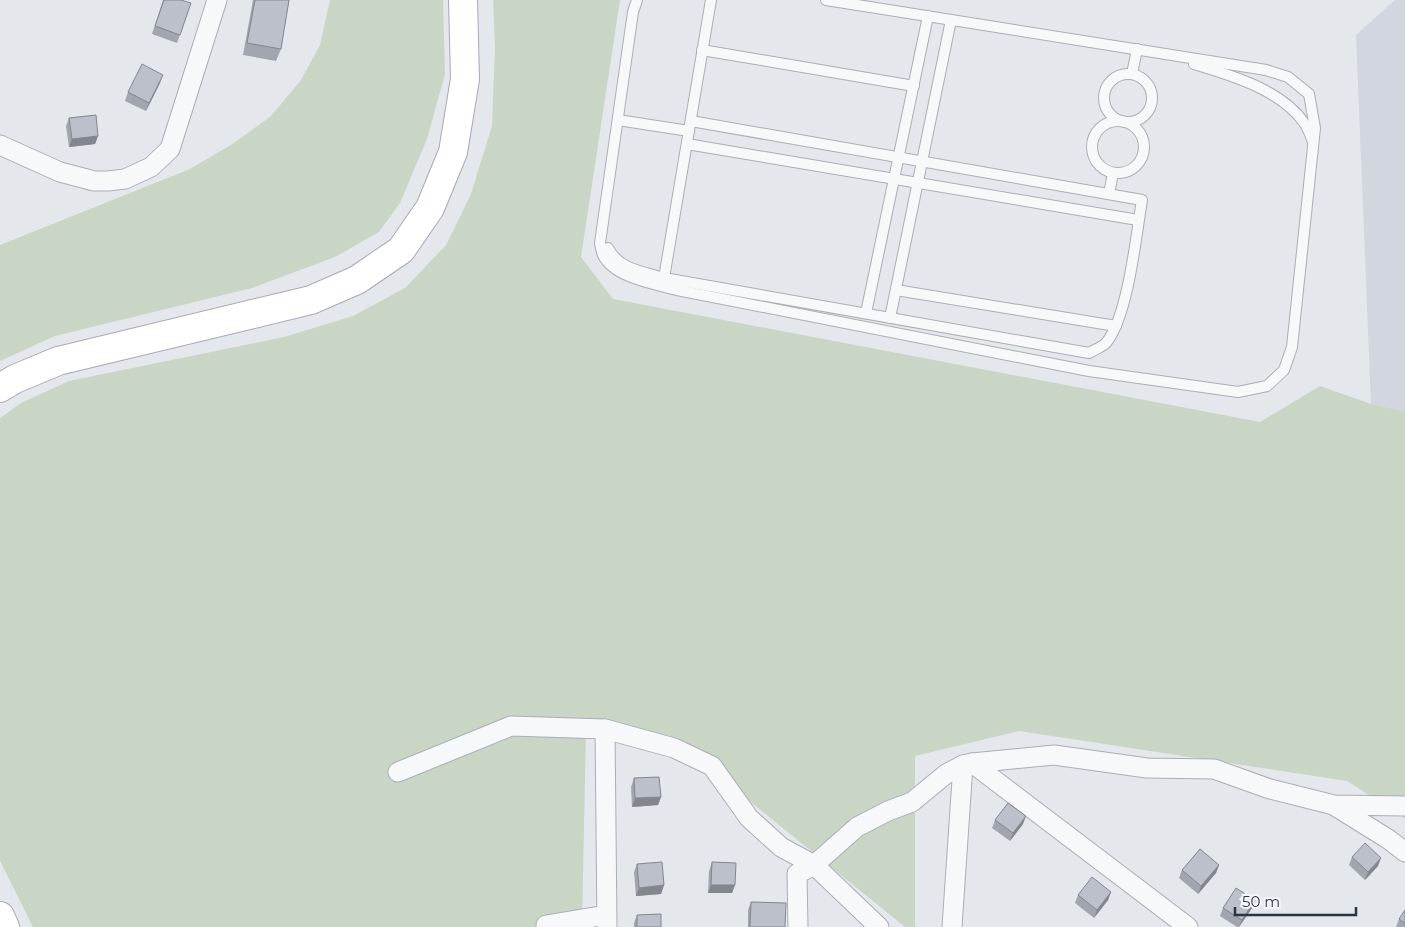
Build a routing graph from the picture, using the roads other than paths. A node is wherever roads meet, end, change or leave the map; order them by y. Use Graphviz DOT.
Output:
graph roads {
  1 [pos="217,0"];
  2 [pos="463,0"];
  3 [pos="636,0"];
  4 [pos="711,0"];
  5 [pos="826,0"];
  6 [pos="928,16"];
  7 [pos="952,20"];
  8 [pos="1136,49"];
  9 [pos="702,50"];
  10 [pos="1162,53"];
  11 [pos="1132,74"];
  12 [pos="914,86"];
  13 [pos="618,120"];
  14 [pos="1125,122"];
  15 [pos="690,126"];
  16 [pos="1314,143"];
  17 [pos="687,144"];
  18 [pos="0,145"];
  19 [pos="898,157"];
  20 [pos="923,162"];
  21 [pos="1113,172"];
  22 [pos="894,179"];
  23 [pos="918,183"];
  24 [pos="1109,194"];
  25 [pos="1138,220"];
  26 [pos="603,221"];
  27 [pos="664,278"];
  28 [pos="896,290"];
  29 [pos="866,313"];
  30 [pos="890,318"];
  31 [pos="1116,326"];
  32 [pos="0,388"];
  33 [pos="605,729"];
  34 [pos="968,764"];
  35 [pos="398,772"];
  36 [pos="1334,805"];
  37 [pos="1405,806"];
  38 [pos="1405,852"];
  39 [pos="814,865"];
  40 [pos="0,916"];
  41 [pos="606,921"];
  42 [pos="5,927"];
  43 [pos="546,927"];
  44 [pos="798,927"];
  45 [pos="879,927"];
  46 [pos="952,927"];
  47 [pos="1188,927"];
  1 -- 18 [label="street"];
  2 -- 32 [label="main road"];
  3 -- 13 [label="lane"];
  4 -- 9 [label="lane"];
  5 -- 6 [label="lane"];
  6 -- 7 [label="lane"];
  6 -- 12 [label="lane"];
  7 -- 8 [label="lane"];
  7 -- 20 [label="lane"];
  8 -- 10 [label="lane"];
  8 -- 11 [label="lane"];
  9 -- 12 [label="lane"];
  9 -- 15 [label="lane"];
  10 -- 16 [label="lane"];
  10 -- 16 [label="lane"];
  11 -- 14 [label="lane"];
  11 -- 14 [label="lane"];
  12 -- 19 [label="lane"];
  13 -- 15 [label="lane"];
  13 -- 26 [label="lane"];
  14 -- 21 [label="lane"];
  14 -- 21 [label="lane"];
  15 -- 17 [label="lane"];
  15 -- 19 [label="lane"];
  16 -- 26 [label="lane"];
  17 -- 22 [label="lane"];
  17 -- 27 [label="lane"];
  19 -- 20 [label="lane"];
  19 -- 22 [label="lane"];
  20 -- 23 [label="lane"];
  20 -- 24 [label="lane"];
  21 -- 24 [label="lane"];
  22 -- 23 [label="lane"];
  22 -- 29 [label="lane"];
  23 -- 25 [label="lane"];
  23 -- 28 [label="lane"];
  24 -- 25 [label="lane"];
  25 -- 31 [label="lane"];
  26 -- 27 [label="lane"];
  27 -- 29 [label="lane"];
  28 -- 30 [label="lane"];
  28 -- 31 [label="lane"];
  29 -- 30 [label="lane"];
  30 -- 31 [label="lane"];
  33 -- 35 [label="street"];
  33 -- 39 [label="street"];
  33 -- 41 [label="street"];
  34 -- 36 [label="street"];
  34 -- 39 [label="street"];
  34 -- 46 [label="street"];
  34 -- 47 [label="street"];
  36 -- 37 [label="street"];
  36 -- 38 [label="street"];
  39 -- 44 [label="street"];
  39 -- 45 [label="street"];
  40 -- 42 [label="main road"];
  41 -- 43 [label="street"];
}
